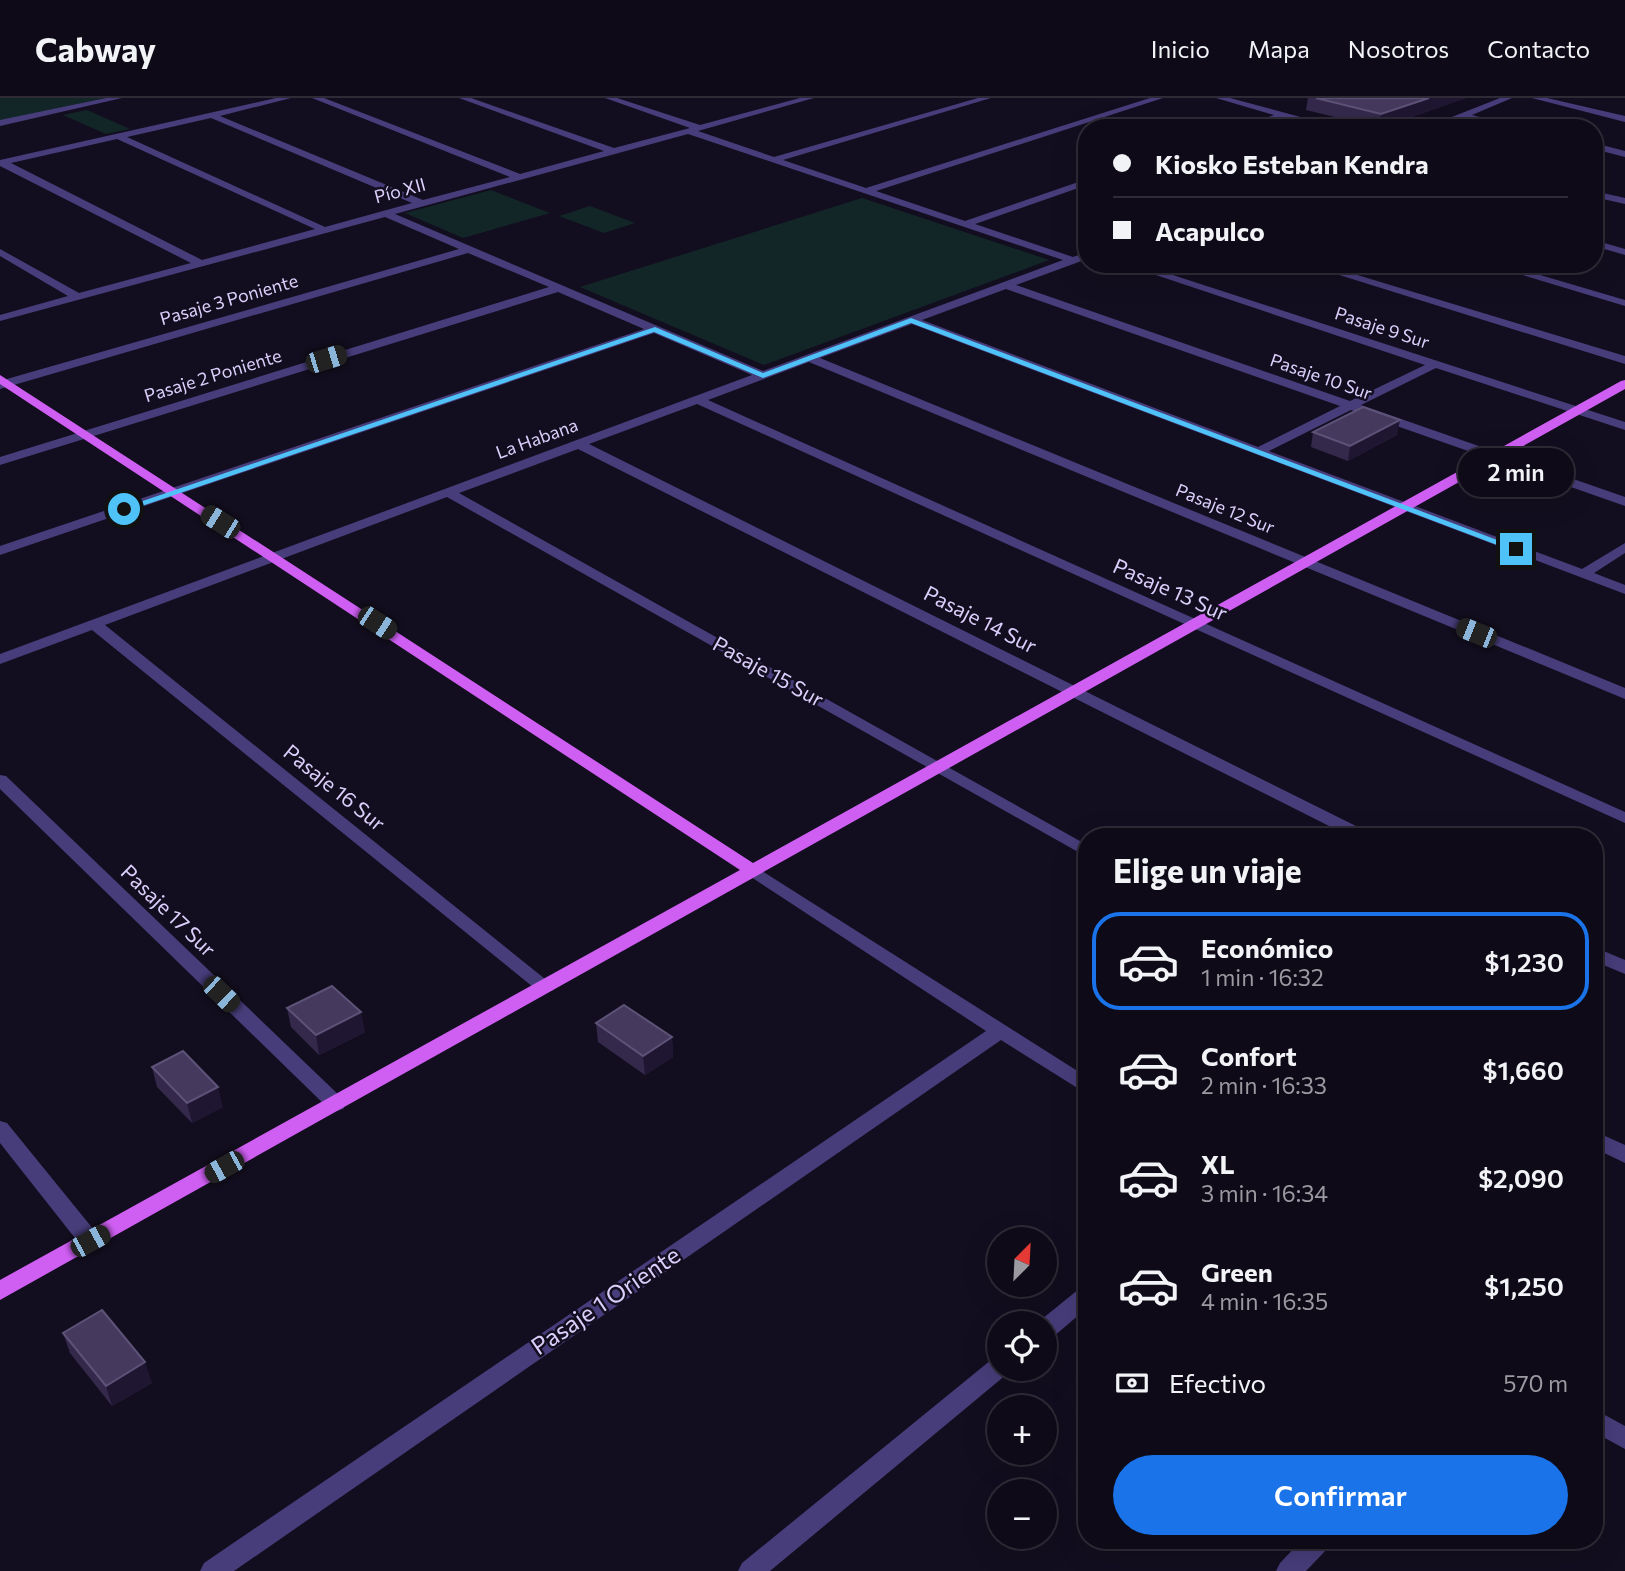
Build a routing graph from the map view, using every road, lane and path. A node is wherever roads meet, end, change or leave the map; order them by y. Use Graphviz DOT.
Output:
graph roads {
  1 [pos="118,98"];
  2 [pos="287,98"];
  3 [pos="316,98"];
  4 [pos="463,98"];
  5 [pos="609,98"];
  6 [pos="810,98"];
  7 [pos="987,98"];
  8 [pos="1159,98"];
  9 [pos="1220,98"];
  10 [pos="1508,98"];
  11 [pos="1535,98"];
  12 [pos="761,101"];
  13 [pos="779,106"];
  14 [pos="1284,114"];
  15 [pos="211,115"];
  16 [pos="1462,115"];
  17 [pos="1625,118"];
  18 [pos="1093,119"];
  19 [pos="1270,119"];
  20 [pos="1303,119"];
  21 [pos="1452,119"];
  22 [pos="1479,119"];
  23 [pos="0,123"];
  24 [pos="1078,124"];
  25 [pos="699,128"];
  26 [pos="688,131"];
  27 [pos="117,136"];
  28 [pos="1603,148"];
  29 [pos="613,151"];
  30 [pos="1625,154"];
  31 [pos="773,160"];
  32 [pos="1,162"];
  33 [pos="520,177"];
  34 [pos="1078,185"];
  35 [pos="866,191"];
  36 [pos="1603,196"];
  37 [pos="1625,201"];
  38 [pos="421,203"];
  39 [pos="385,213"];
  40 [pos="965,224"];
  41 [pos="324,230"];
  42 [pos="1603,246"];
  43 [pos="468,249"];
  44 [pos="0,252"];
  45 [pos="1625,252"];
  46 [pos="1078,258"];
  47 [pos="1073,260"];
  48 [pos="200,263"];
  49 [pos="1156,273"];
  50 [pos="1339,273"];
  51 [pos="1522,273"];
  52 [pos="1005,285"];
  53 [pos="558,288"];
  54 [pos="77,297"];
  55 [pos="1625,303"];
  56 [pos="0,318"];
  57 [pos="911,320"];
  58 [pos="655,329"];
  59 [pos="809,358"];
  60 [pos="1625,360"];
  61 [pos="1435,364"];
  62 [pos="763,376"];
  63 [pos="2,382"];
  64 [pos="1625,384"];
  65 [pos="698,400"];
  66 [pos="1350,406"];
  67 [pos="1578,410"];
  68 [pos="1625,426"];
  69 [pos="85,435"];
  70 [pos="578,444"];
  71 [pos="1259,452"];
  72 [pos="1494,457"];
  73 [pos="0,461"];
  74 [pos="173,492"];
  75 [pos="449,493"];
  76 [pos="1625,502"];
  77 [pos="1405,507"];
  78 [pos="1625,547"];
  79 [pos="0,551"];
  80 [pos="276,557"];
  81 [pos="1305,563"];
  82 [pos="1583,574"];
  83 [pos="1625,590"];
  84 [pos="94,624"];
  85 [pos="1196,624"];
  86 [pos="0,660"];
  87 [pos="1073,692"];
  88 [pos="1625,694"];
  89 [pos="938,768"];
  90 [pos="0,780"];
  91 [pos="1625,818"];
  92 [pos="1346,828"];
  93 [pos="1078,847"];
  94 [pos="754,871"];
  95 [pos="1603,957"];
  96 [pos="1625,968"];
  97 [pos="545,987"];
  98 [pos="1000,1031"];
  99 [pos="1078,1081"];
  100 [pos="336,1104"];
  101 [pos="0,1128"];
  102 [pos="1603,1143"];
  103 [pos="1625,1155"];
  104 [pos="90,1241"];
  105 [pos="0,1291"];
  106 [pos="1078,1302"];
  107 [pos="1057,1320"];
  108 [pos="987,1377"];
  109 [pos="1603,1425"];
  110 [pos="1625,1439"];
  111 [pos="1310,1549"];
  112 [pos="213,1571"];
  113 [pos="751,1571"];
  114 [pos="1289,1571"];
  1 -- 23 [label="street"];
  2 -- 15 [label="street"];
  3 -- 33 [label="street"];
  4 -- 29 [label="street"];
  5 -- 25 [label="street"];
  6 -- 13 [label="street, Pío XII"];
  7 -- 31 [label="street"];
  8 -- 18 [label="street"];
  9 -- 14 [label="street"];
  10 -- 16 [label="street"];
  11 -- 17 [label="street"];
  12 -- 13 [label="street"];
  13 -- 25 [label="street, Pío XII"];
  14 -- 19 [label="street"];
  14 -- 20 [label="street"];
  15 -- 27 [label="street"];
  15 -- 38 [label="street"];
  16 -- 21 [label="street"];
  16 -- 22 [label="street"];
  24 -- 35 [label="street"];
  25 -- 26 [label="street, Pío XII"];
  26 -- 29 [label="street, Pío XII"];
  26 -- 31 [label="street"];
  27 -- 32 [label="street"];
  27 -- 41 [label="street"];
  28 -- 30 [label="street"];
  29 -- 33 [label="street, Pío XII"];
  31 -- 35 [label="street"];
  32 -- 48 [label="street"];
  33 -- 38 [label="street, Pío XII"];
  34 -- 40 [label="street"];
  35 -- 40 [label="street"];
  36 -- 37 [label="street"];
  38 -- 39 [label="street, Pío XII"];
  39 -- 41 [label="street, Pío XII"];
  39 -- 43 [label="street"];
  40 -- 47 [label="street"];
  41 -- 48 [label="street, Pío XII"];
  42 -- 45 [label="street"];
  43 -- 53 [label="street"];
  43 -- 63 [label="street, Pasaje 3 Poniente"];
  44 -- 54 [label="street"];
  46 -- 47 [label="street, La Habana"];
  47 -- 52 [label="street, La Habana"];
  48 -- 54 [label="street, Pío XII"];
  49 -- 61 [label="street, Pasaje 9 Sur"];
  50 -- 60 [label="street"];
  51 -- 55 [label="street"];
  52 -- 57 [label="street, La Habana"];
  52 -- 66 [label="street, Pasaje 10 Sur"];
  53 -- 58 [label="street"];
  53 -- 69 [label="street, Pasaje 2 Poniente"];
  54 -- 56 [label="street, Pío XII"];
  57 -- 59 [label="street, La Habana"];
  57 -- 71 [label="street"];
  58 -- 62 [label="street"];
  58 -- 74 [label="street"];
  59 -- 62 [label="street, La Habana"];
  59 -- 81 [label="street, Pasaje 12 Sur"];
  61 -- 66 [label="street"];
  61 -- 67 [label="street, Pasaje 9 Sur"];
  62 -- 65 [label="street, La Habana"];
  63 -- 69 [label="main road"];
  64 -- 67 [label="main road"];
  65 -- 70 [label="street, La Habana"];
  65 -- 85 [label="street, Pasaje 13 Sur"];
  66 -- 71 [label="street"];
  66 -- 72 [label="street, Pasaje 10 Sur"];
  67 -- 68 [label="street, Pasaje 9 Sur"];
  67 -- 72 [label="main road"];
  69 -- 73 [label="street, Pasaje 2 Poniente"];
  69 -- 74 [label="main road"];
  70 -- 75 [label="street, La Habana"];
  70 -- 87 [label="street, Pasaje 14 Sur"];
  71 -- 77 [label="street"];
  72 -- 76 [label="street, Pasaje 10 Sur"];
  72 -- 77 [label="main road"];
  74 -- 79 [label="street"];
  74 -- 80 [label="main road"];
  75 -- 80 [label="street, La Habana"];
  75 -- 89 [label="street, Pasaje 15 Sur"];
  77 -- 81 [label="main road"];
  77 -- 82 [label="street"];
  78 -- 82 [label="street"];
  80 -- 84 [label="street, La Habana"];
  80 -- 94 [label="main road"];
  81 -- 85 [label="main road"];
  81 -- 88 [label="street, Pasaje 12 Sur"];
  82 -- 83 [label="street"];
  84 -- 86 [label="street, La Habana"];
  84 -- 97 [label="street, Pasaje 16 Sur"];
  85 -- 87 [label="main road"];
  85 -- 91 [label="street, Pasaje 13 Sur"];
  87 -- 89 [label="main road"];
  87 -- 92 [label="street, Pasaje 14 Sur"];
  89 -- 93 [label="street, Pasaje 15 Sur"];
  89 -- 94 [label="main road"];
  90 -- 100 [label="street, Pasaje 17 Sur"];
  94 -- 97 [label="main road"];
  94 -- 98 [label="street"];
  95 -- 96 [label="street"];
  97 -- 100 [label="main road"];
  98 -- 99 [label="street"];
  98 -- 112 [label="street, Pasaje 1 Oriente"];
  100 -- 104 [label="main road"];
  101 -- 104 [label="street"];
  102 -- 103 [label="street"];
  104 -- 105 [label="main road"];
  106 -- 107 [label="street"];
  108 -- 113 [label="street"];
  109 -- 110 [label="street"];
  111 -- 114 [label="street"];
}
